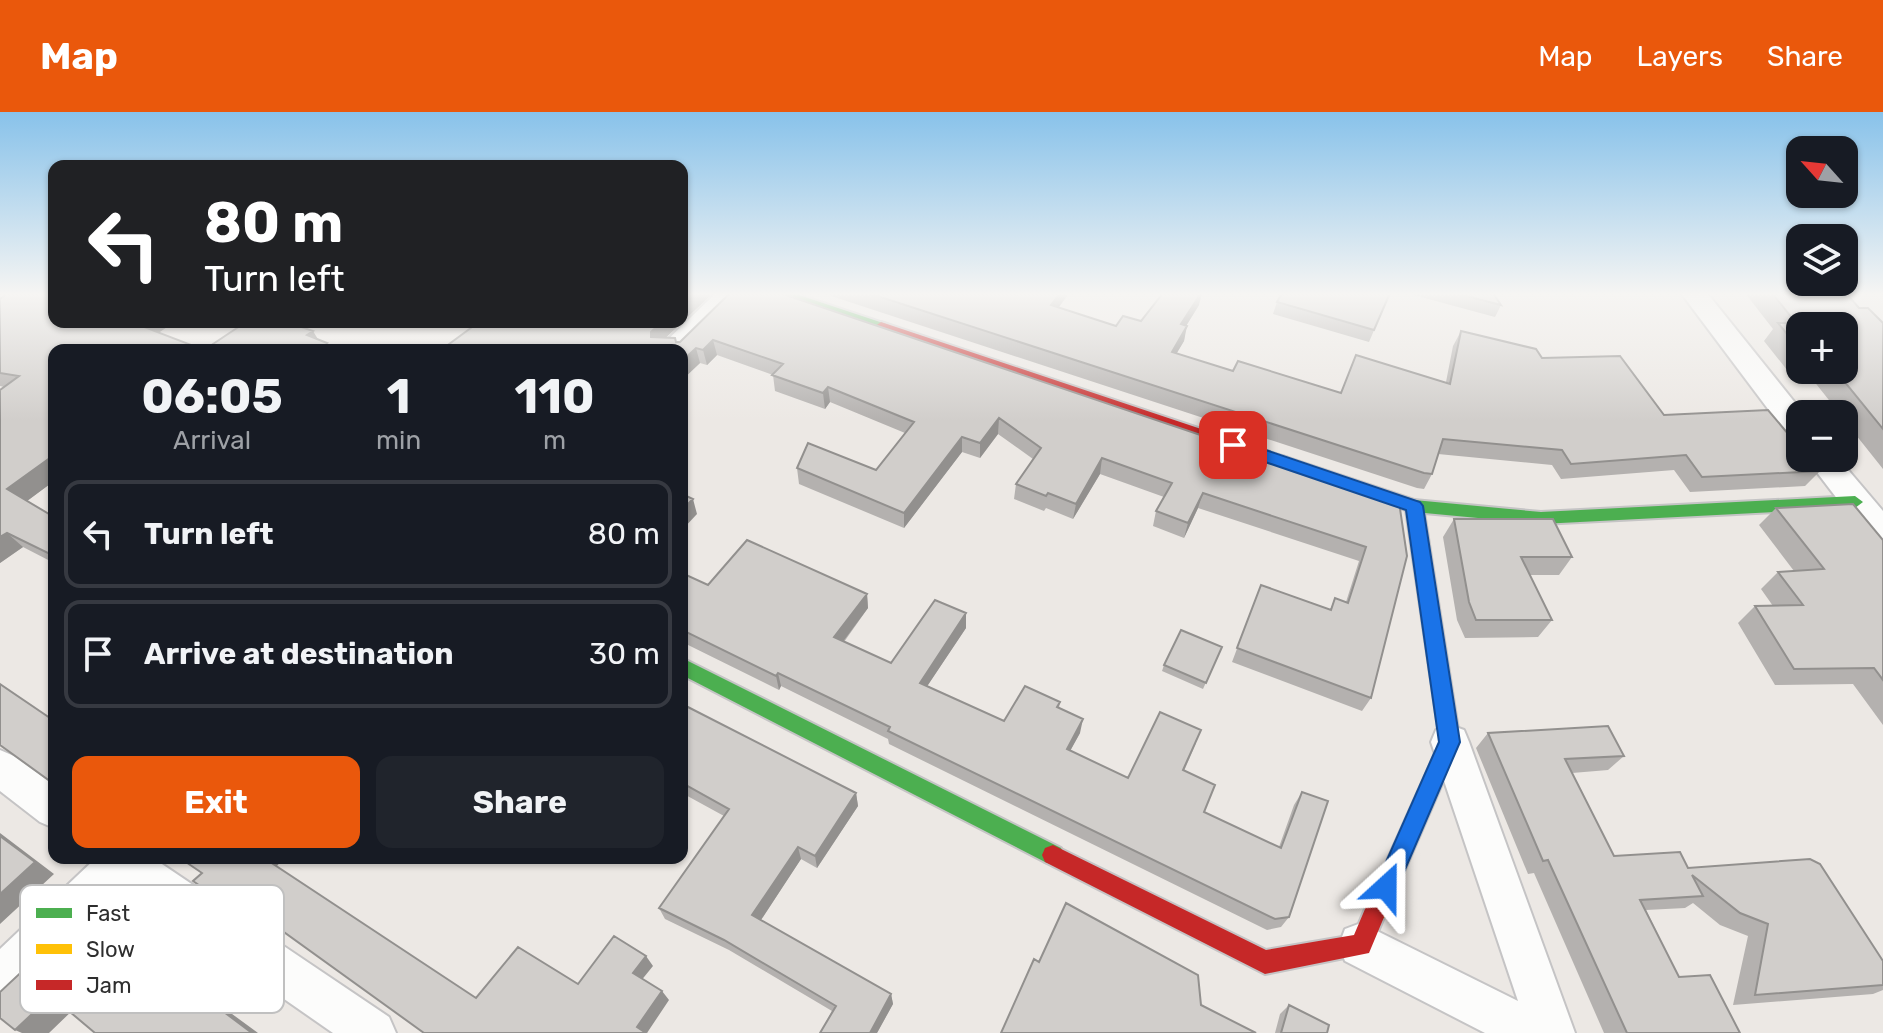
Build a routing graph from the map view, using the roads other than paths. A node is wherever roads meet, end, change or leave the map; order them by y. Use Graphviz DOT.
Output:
graph roads {
  1 [pos="909,336"];
  2 [pos="1722,336"];
  3 [pos="1786,413"];
  4 [pos="1832,472"];
  5 [pos="1855,502"];
  6 [pos="1414,506"];
  7 [pos="1883,534"];
  8 [pos="688,669"];
  9 [pos="1450,742"];
  10 [pos="0,768"];
  11 [pos="48,804"];
  12 [pos="119,864"];
  13 [pos="129,864"];
  14 [pos="97,885"];
  15 [pos="159,885"];
  16 [pos="1361,945"];
  17 [pos="20,960"];
  18 [pos="284,971"];
  19 [pos="0,979"];
  20 [pos="373,1033"];
  21 [pos="1533,1033"];
  22 [pos="1552,1033"];
  1 -- 6 [label="street"];
  2 -- 3 [label="street"];
  4 -- 5 [label="street"];
  5 -- 6 [label="street"];
  5 -- 7 [label="street"];
  6 -- 9 [label="street"];
  8 -- 16 [label="street"];
  9 -- 16 [label="street"];
  9 -- 22 [label="street"];
  10 -- 11 [label="street"];
  12 -- 14 [label="street"];
  13 -- 15 [label="street"];
  16 -- 21 [label="street"];
  17 -- 19 [label="street"];
  18 -- 20 [label="street"];
}
